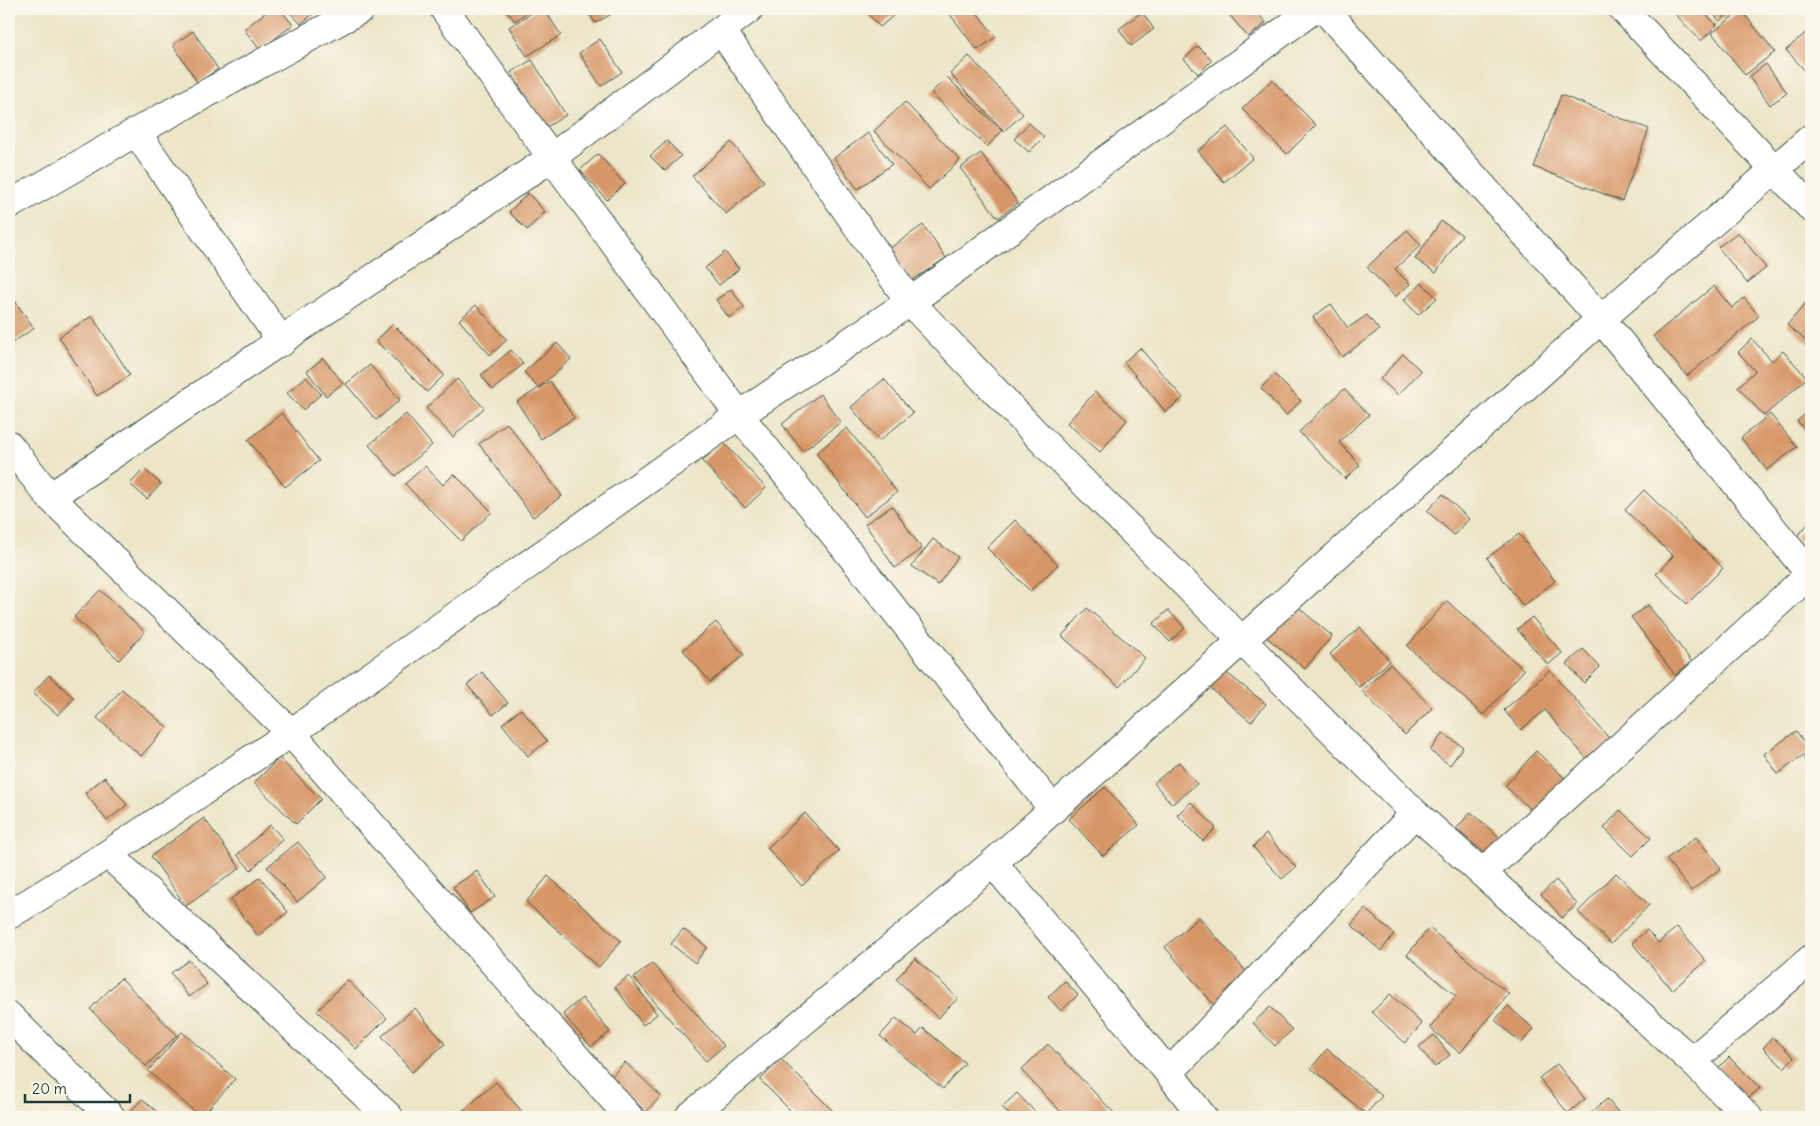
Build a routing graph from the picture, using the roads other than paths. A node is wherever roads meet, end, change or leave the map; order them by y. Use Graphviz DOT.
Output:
graph roads {
  1 [pos="361,9"];
  2 [pos="444,9"];
  3 [pos="749,9"];
  4 [pos="1314,9"];
  5 [pos="1324,9"];
  6 [pos="1623,9"];
  7 [pos="721,30"];
  8 [pos="136,132"];
  9 [pos="1811,138"];
  10 [pos="551,158"];
  11 [pos="1774,171"];
  12 [pos="9,205"];
  13 [pos="1811,208"];
  14 [pos="910,302"];
  15 [pos="1601,319"];
  16 [pos="282,342"];
  17 [pos="738,415"];
  18 [pos="9,445"];
  19 [pos="50,497"];
  20 [pos="1810,574"];
  21 [pos="1240,640"];
  22 [pos="290,733"];
  23 [pos="1053,808"];
  24 [pos="1415,813"];
  25 [pos="108,854"];
  26 [pos="993,863"];
  27 [pos="1482,873"];
  28 [pos="9,915"];
  29 [pos="1811,958"];
  30 [pos="9,1016"];
  31 [pos="1692,1061"];
  32 [pos="1169,1073"];
  33 [pos="110,1117"];
  34 [pos="389,1117"];
  35 [pos="629,1117"];
  36 [pos="690,1117"];
  37 [pos="1203,1117"];
  38 [pos="1748,1117"];
  1 -- 8 [label="street"];
  2 -- 10 [label="street"];
  3 -- 7 [label="street"];
  4 -- 14 [label="street"];
  5 -- 15 [label="street"];
  6 -- 11 [label="street"];
  7 -- 10 [label="street"];
  7 -- 14 [label="street"];
  8 -- 12 [label="street"];
  8 -- 16 [label="street"];
  9 -- 11 [label="street"];
  10 -- 16 [label="street"];
  10 -- 17 [label="street"];
  11 -- 13 [label="street"];
  11 -- 15 [label="street"];
  14 -- 17 [label="street"];
  14 -- 21 [label="street"];
  15 -- 20 [label="street"];
  15 -- 21 [label="street"];
  16 -- 19 [label="street"];
  17 -- 22 [label="street"];
  17 -- 23 [label="street"];
  18 -- 19 [label="street"];
  19 -- 22 [label="street"];
  20 -- 27 [label="street"];
  21 -- 23 [label="street"];
  21 -- 24 [label="street"];
  22 -- 25 [label="street"];
  22 -- 35 [label="street"];
  23 -- 26 [label="street"];
  24 -- 27 [label="street"];
  24 -- 32 [label="street"];
  25 -- 28 [label="street"];
  25 -- 34 [label="street"];
  26 -- 32 [label="street"];
  26 -- 36 [label="street"];
  27 -- 31 [label="street"];
  29 -- 31 [label="street"];
  30 -- 33 [label="street"];
  31 -- 38 [label="street"];
  32 -- 37 [label="street"];
}
